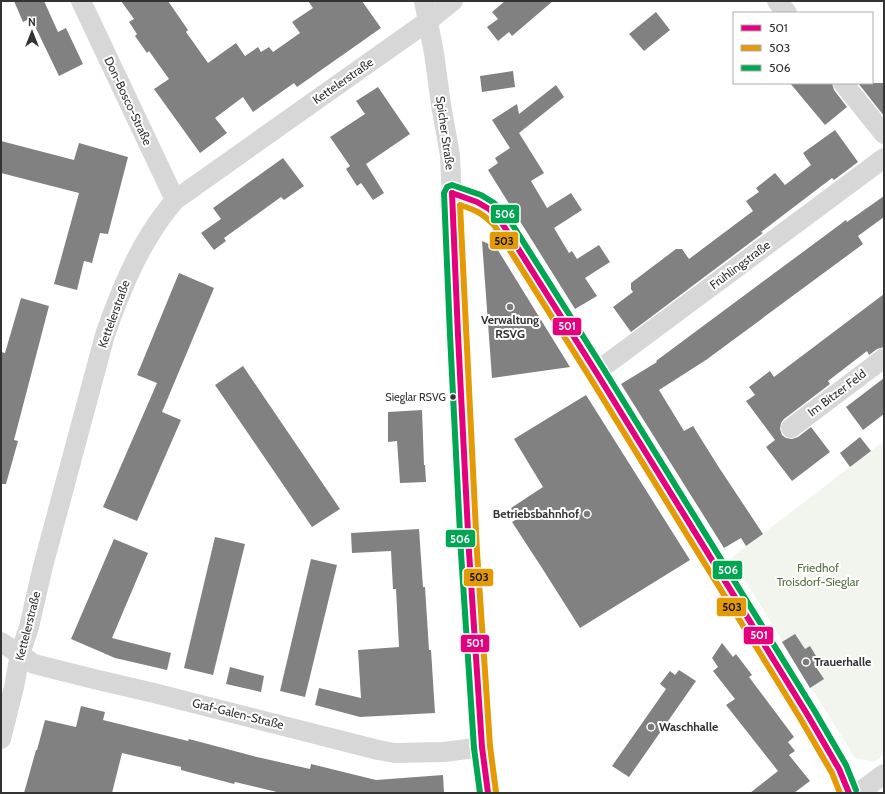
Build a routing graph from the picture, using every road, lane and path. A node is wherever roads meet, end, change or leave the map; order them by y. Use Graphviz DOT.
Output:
graph roads {
  1 [pos="81,1"];
  2 [pos="424,1"];
  3 [pos="453,1"];
  4 [pos="777,1"];
  5 [pos="786,12"];
  6 [pos="428,21"];
  7 [pos="844,84"];
  8 [pos="884,134"];
  9 [pos="884,158"];
  10 [pos="452,193"];
  11 [pos="175,200"];
  12 [pos="884,358"];
  13 [pos="596,372"];
  14 [pos="790,428"];
  15 [pos="1,642"];
  16 [pos="20,654"];
  17 [pos="1,739"];
  18 [pos="482,747"];
  19 [pos="884,774"];
  20 [pos="488,793"];
  21 [pos="849,793"];
  22 [pos="858,793"];
  1 -- 11 [label="street, Don-Bosco-Straße"];
  2 -- 6 [label="street, Spicher Straße"];
  3 -- 6 [label="street, Kettelerstraße"];
  4 -- 5 [label="street"];
  6 -- 10 [label="street, Spicher Straße"];
  6 -- 11 [label="street, Kettelerstraße"];
  7 -- 8 [label="street"];
  9 -- 13 [label="street, Frühlingstraße"];
  10 -- 13 [label="street"];
  10 -- 18 [label="street, Spicher Straße"];
  11 -- 16 [label="street, Kettelerstraße"];
  12 -- 14 [label="street, Im Bitzer Feld"];
  13 -- 21 [label="street"];
  15 -- 16 [label="street, Graf-Galen-Straße"];
  16 -- 17 [label="street, Kettelerstraße"];
  16 -- 18 [label="street, Graf-Galen-Straße"];
  18 -- 20 [label="street, Spicher Straße"];
  19 -- 22 [label="street"];
}
